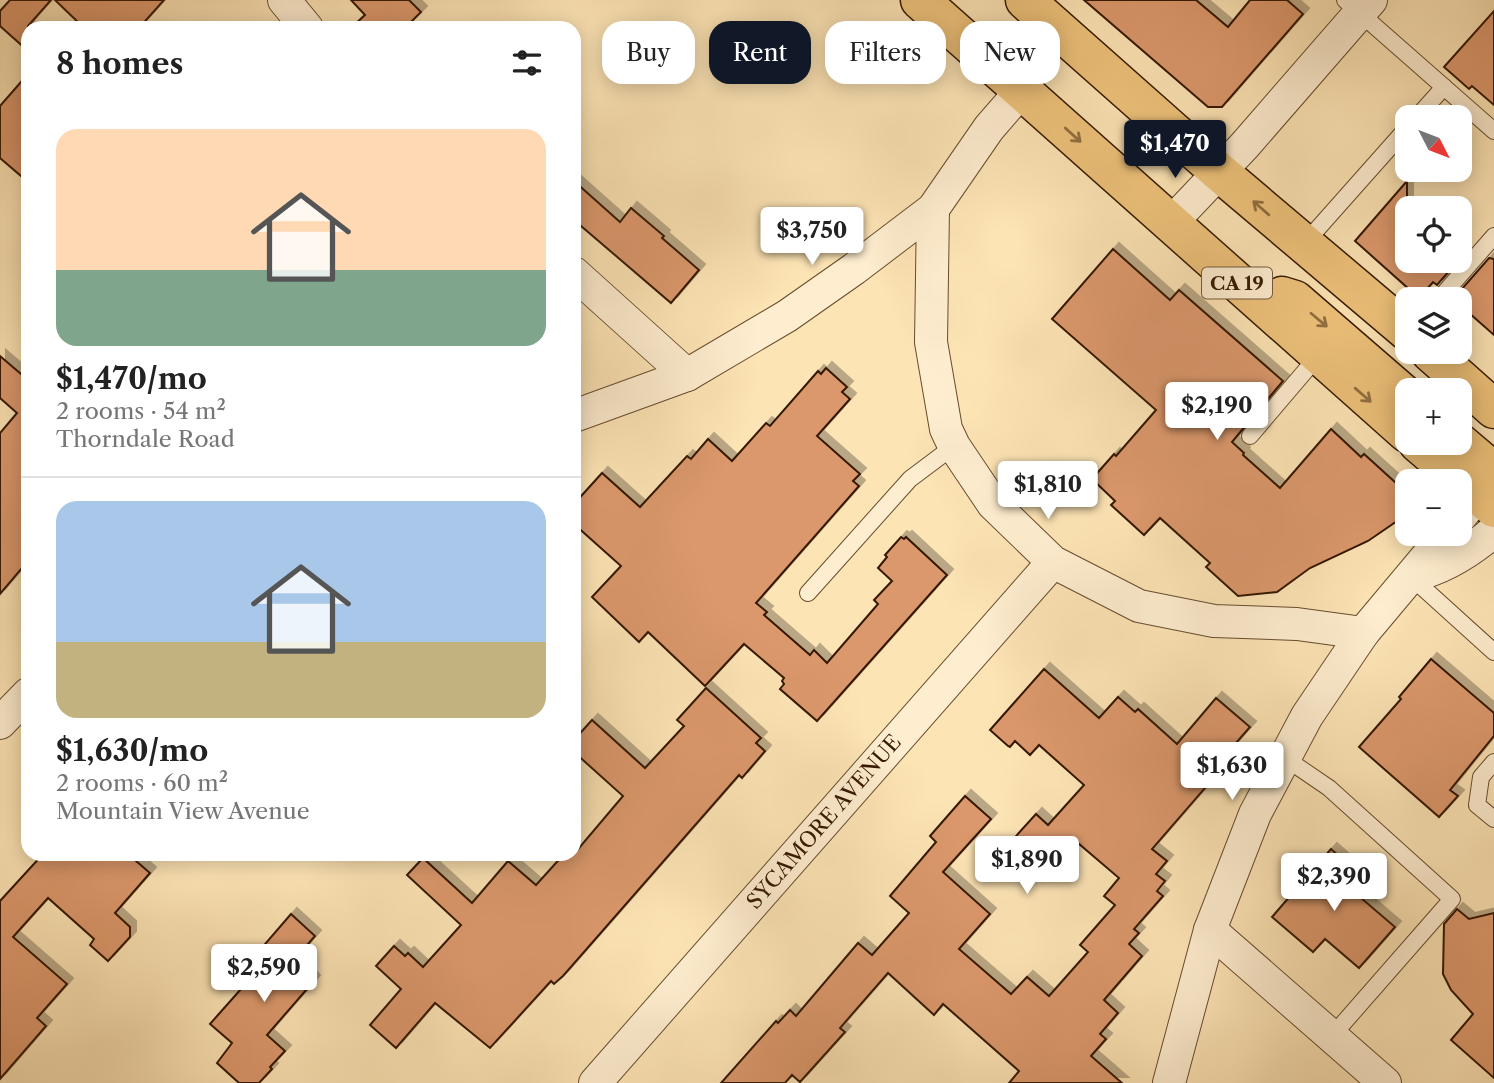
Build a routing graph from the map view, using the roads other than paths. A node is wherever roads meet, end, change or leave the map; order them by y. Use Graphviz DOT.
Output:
graph roads {
  1 [pos="284,0"];
  2 [pos="920,0"];
  3 [pos="1025,0"];
  4 [pos="1359,4"];
  5 [pos="301,21"];
  6 [pos="1444,87"];
  7 [pos="1022,90"];
  8 [pos="1428,105"];
  9 [pos="1494,131"];
  10 [pos="1395,141"];
  11 [pos="1218,171"];
  12 [pos="933,209"];
  13 [pos="1170,224"];
  14 [pos="1494,236"];
  15 [pos="1303,245"];
  16 [pos="581,279"];
  17 [pos="1236,282"];
  18 [pos="1449,287"];
  19 [pos="1395,321"];
  20 [pos="1311,349"];
  21 [pos="1443,364"];
  22 [pos="687,374"];
  23 [pos="1395,387"];
  24 [pos="1494,409"];
  25 [pos="581,413"];
  26 [pos="1395,422"];
  27 [pos="1250,436"];
  28 [pos="954,446"];
  29 [pos="1432,455"];
  30 [pos="1465,455"];
  31 [pos="1484,498"];
  32 [pos="1494,531"];
  33 [pos="1436,546"];
  34 [pos="1053,562"];
  35 [pos="1410,576"];
  36 [pos="808,593"];
  37 [pos="1363,633"];
  38 [pos="1494,652"];
  39 [pos="21,701"];
  40 [pos="0,723"];
  41 [pos="1285,758"];
  42 [pos="1494,762"];
  43 [pos="1494,819"];
  44 [pos="1210,930"];
  45 [pos="1332,1036"];
  46 [pos="595,1083"];
  47 [pos="1168,1083"];
  48 [pos="1385,1083"];
  1 -- 5 [label="street"];
  2 -- 7 [label="main road, CA 19"];
  3 -- 11 [label="main road"];
  4 -- 6 [label="lane"];
  4 -- 11 [label="street"];
  6 -- 8 [label="lane"];
  6 -- 9 [label="lane"];
  7 -- 12 [label="street"];
  7 -- 13 [label="main road, CA 19, one-way"];
  10 -- 15 [label="lane"];
  11 -- 13 [label="street"];
  15 -- 11 [label="main road, one-way"];
  12 -- 22 [label="street"];
  12 -- 28 [label="street"];
  13 -- 17 [label="main road, CA 19"];
  14 -- 18 [label="lane"];
  15 -- 19 [label="main road"];
  16 -- 22 [label="street"];
  17 -- 20 [label="main road, CA 19"];
  17 -- 23 [label="main road, one-way"];
  20 -- 26 [label="main road, CA 19, one-way"];
  20 -- 27 [label="lane"];
  21 -- 24 [label="main road"];
  22 -- 25 [label="street"];
  28 -- 34 [label="street"];
  28 -- 36 [label="lane"];
  29 -- 31 [label="main road"];
  30 -- 31 [label="main road"];
  32 -- 35 [label="street"];
  33 -- 35 [label="street"];
  34 -- 37 [label="street"];
  34 -- 46 [label="street, SYCAMORE AVENUE"];
  35 -- 37 [label="street"];
  35 -- 38 [label="lane"];
  37 -- 41 [label="street"];
  39 -- 40 [label="street"];
  41 -- 44 [label="street"];
  41 -- 45 [label="lane"];
  42 -- 43 [label="lane"];
  44 -- 45 [label="street"];
  44 -- 47 [label="street"];
  45 -- 48 [label="street"];
}
